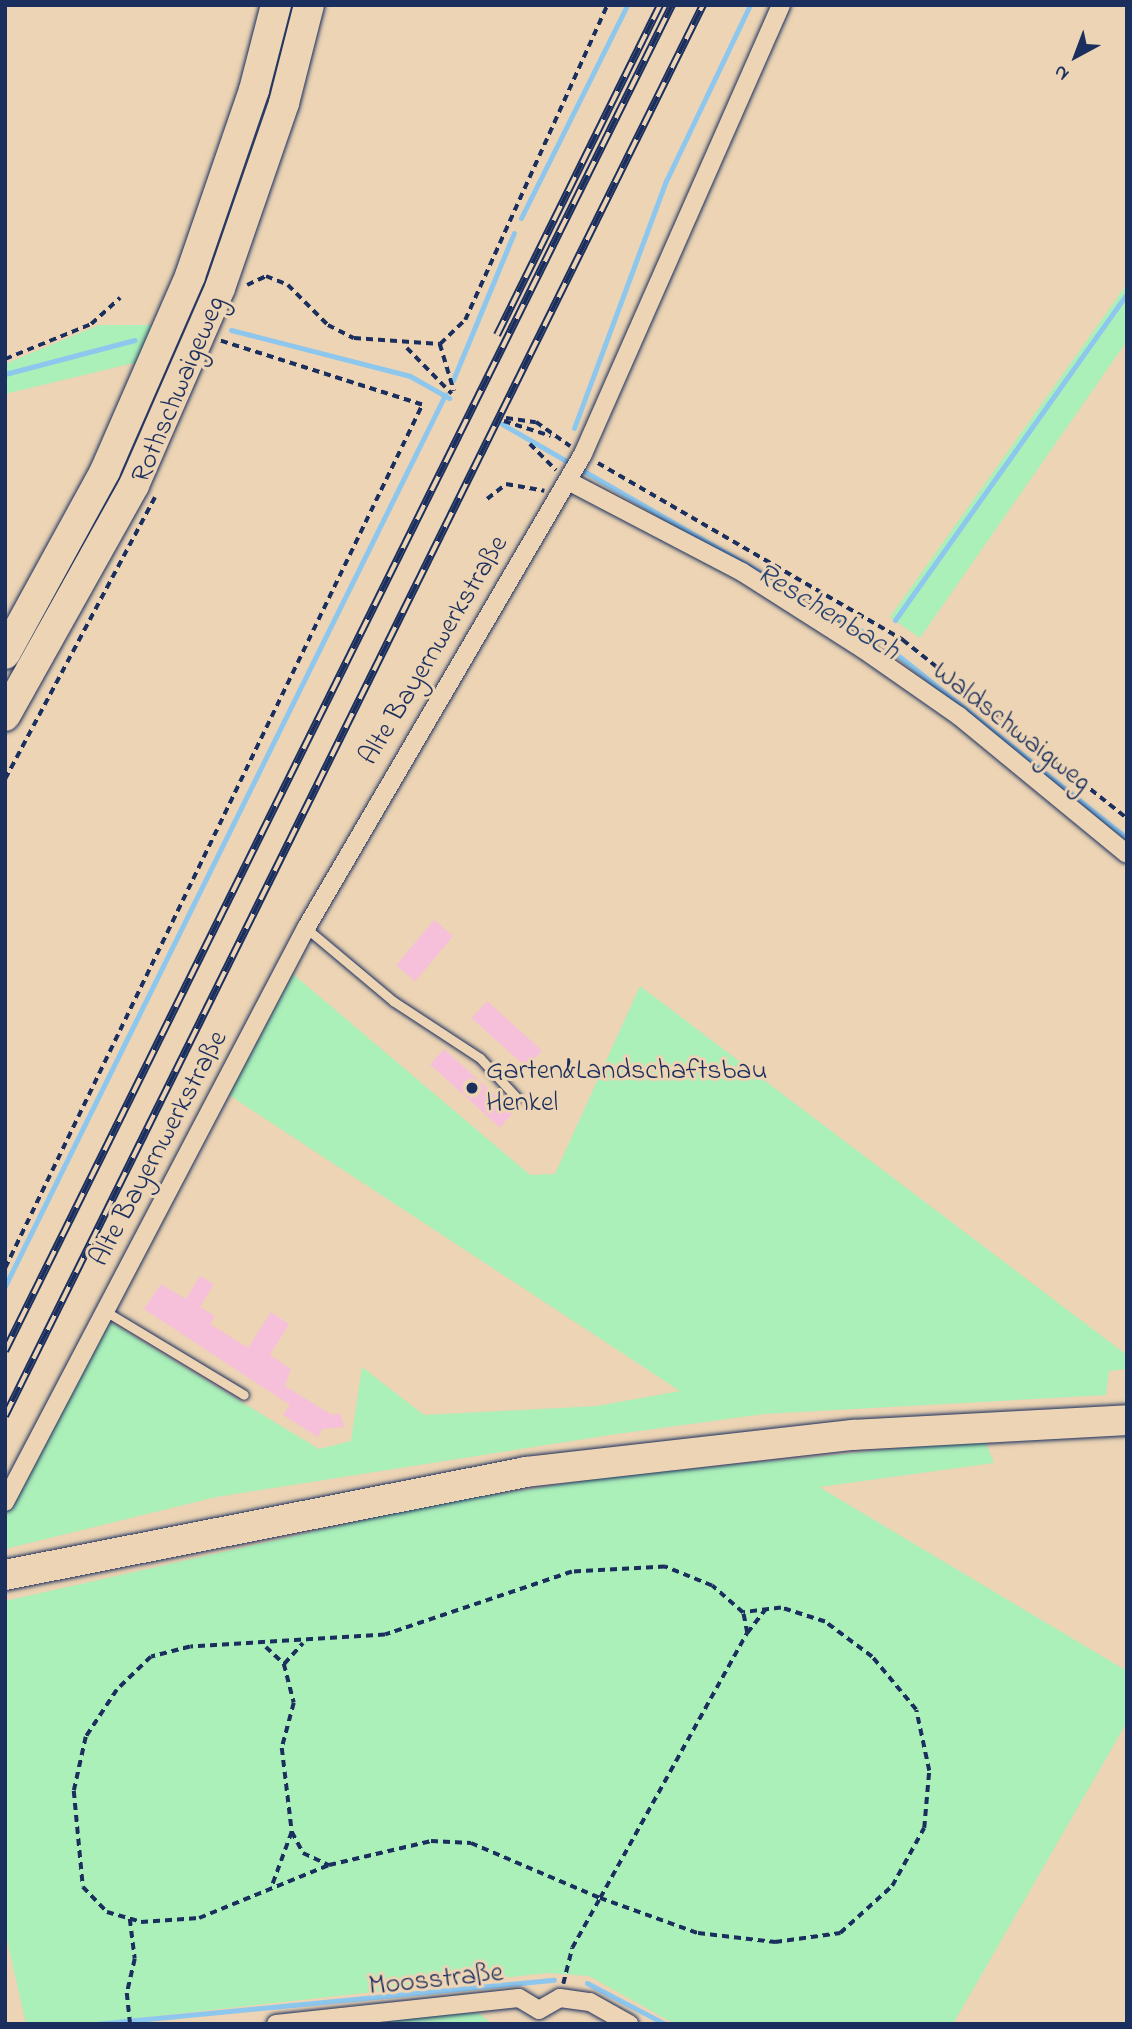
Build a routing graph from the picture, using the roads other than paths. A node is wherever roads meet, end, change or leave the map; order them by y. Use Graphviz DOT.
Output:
graph roads {
  1 [pos="275,5"];
  2 [pos="309,5"];
  3 [pos="781,5"];
  4 [pos="567,482"];
  5 [pos="5,654"];
  6 [pos="5,716"];
  7 [pos="1127,854"];
  8 [pos="306,928"];
  9 [pos="517,1098"];
  10 [pos="105,1311"];
  11 [pos="244,1395"];
  12 [pos="1127,1420"];
  13 [pos="5,1502"];
  14 [pos="5,1575"];
  15 [pos="533,2017"];
  16 [pos="276,2024"];
  17 [pos="629,2024"];
  1 -- 5 [label="highway"];
  2 -- 6 [label="highway"];
  3 -- 4 [label="street, Alte Bayernwerkstraße"];
  4 -- 7 [label="street, Waldschwaigweg"];
  4 -- 8 [label="street, Alte Bayernwerkstraße"];
  8 -- 9 [label="lane"];
  8 -- 10 [label="street, Alte Bayernwerkstraße"];
  10 -- 11 [label="lane, Alte Bayernwerkstraße"];
  10 -- 13 [label="street, Alte Bayernwerkstraße"];
  12 -- 14 [label="highway"];
  15 -- 16 [label="street, Moosstraße"];
  15 -- 17 [label="street, Moosstraße"];
}
